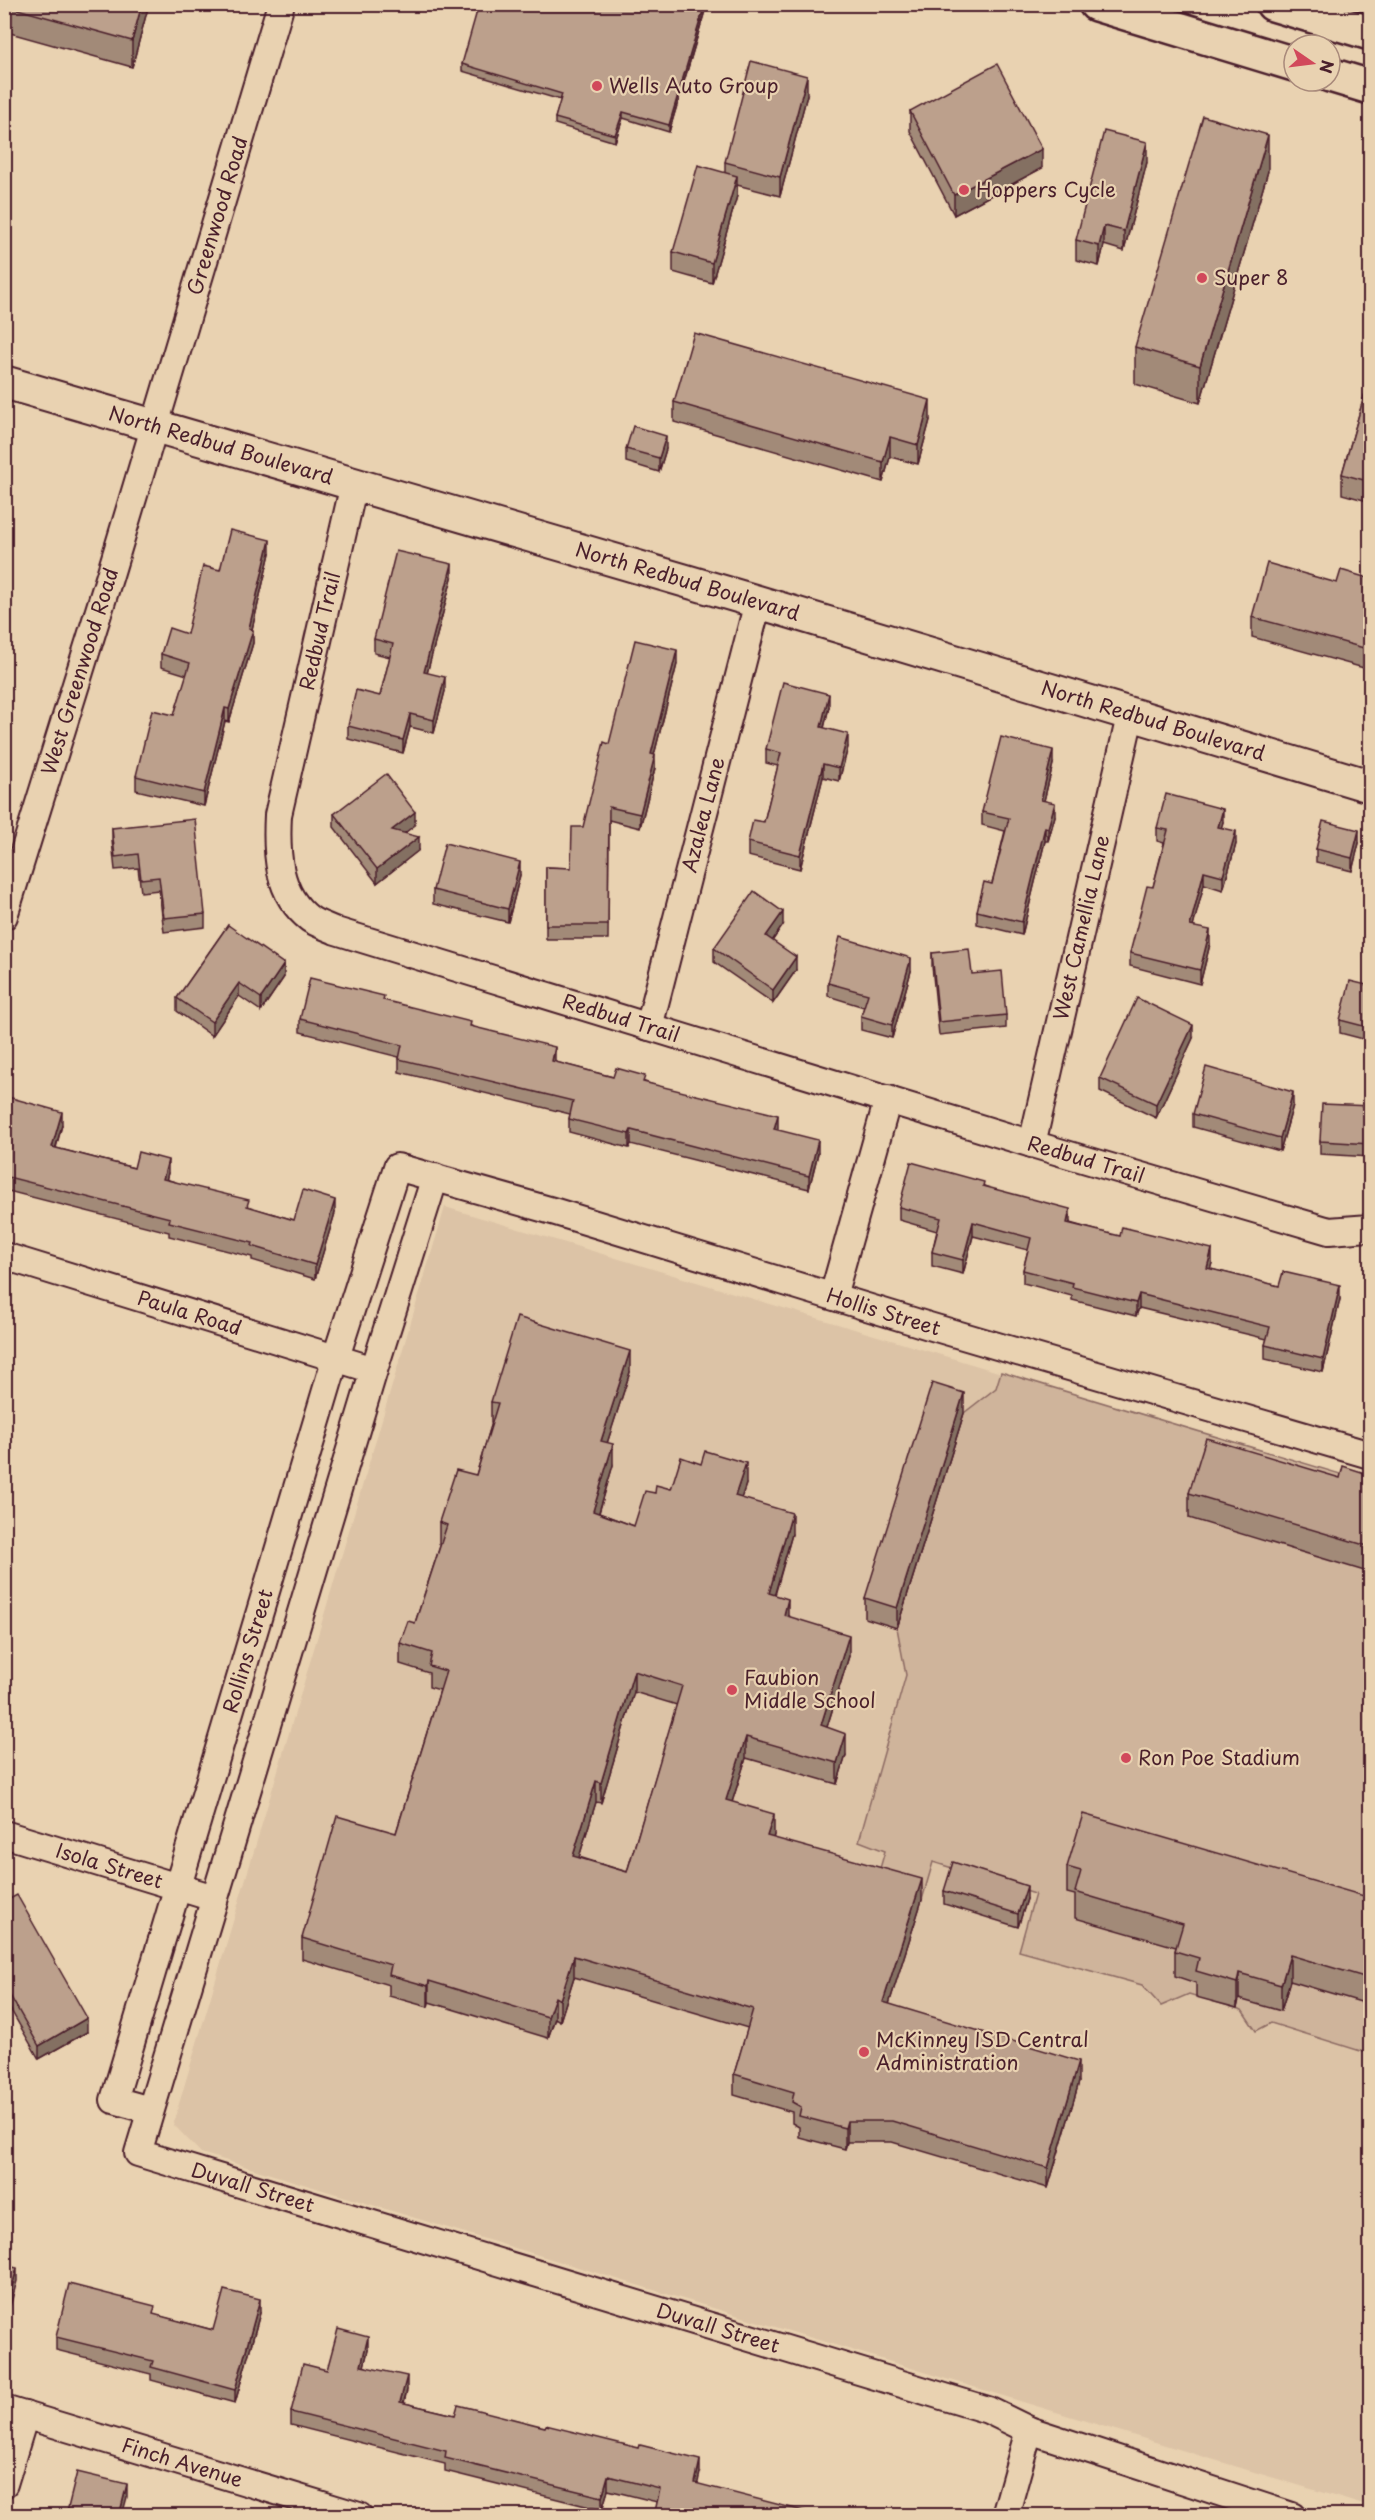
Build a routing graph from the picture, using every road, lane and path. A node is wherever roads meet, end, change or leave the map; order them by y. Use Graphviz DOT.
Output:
graph roads {
  1 [pos="281,4"];
  2 [pos="1096,4"];
  3 [pos="1273,4"];
  4 [pos="1371,33"];
  5 [pos="1282,60"];
  6 [pos="1342,79"];
  7 [pos="1371,87"];
  8 [pos="4,382"];
  9 [pos="154,426"];
  10 [pos="354,484"];
  11 [pos="758,602"];
  12 [pos="1131,712"];
  13 [pos="1371,786"];
  14 [pos="4,916"];
  15 [pos="649,1027"];
  16 [pos="888,1098"];
  17 [pos="1032,1144"];
  18 [pos="397,1167"];
  19 [pos="435,1177"];
  20 [pos="1371,1228"];
  21 [pos="4,1256"];
  22 [pos="832,1296"];
  23 [pos="336,1357"];
  24 [pos="374,1370"];
  25 [pos="1371,1455"];
  26 [pos="4,1834"];
  27 [pos="177,1886"];
  28 [pos="214,1898"];
  29 [pos="150,2110"];
  30 [pos="138,2153"];
  31 [pos="15,2412"];
  32 [pos="1029,2430"];
  33 [pos="4,2484"];
  34 [pos="359,2516"];
  35 [pos="1005,2516"];
  36 [pos="1292,2516"];
  1 -- 9 [label="street, Greenwood Road"];
  2 -- 5 [label="main road"];
  3 -- 4 [label="main road"];
  6 -- 7 [label="main road"];
  8 -- 9 [label="street, North Redbud Boulevard"];
  9 -- 10 [label="street, North Redbud Boulevard"];
  9 -- 14 [label="street, West Greenwood Road"];
  10 -- 11 [label="street, North Redbud Boulevard"];
  10 -- 15 [label="street, Redbud Trail"];
  11 -- 12 [label="street, North Redbud Boulevard"];
  11 -- 15 [label="street, Azalea Lane"];
  12 -- 13 [label="street, North Redbud Boulevard"];
  12 -- 17 [label="street, West Camellia Lane"];
  15 -- 16 [label="street, Redbud Trail"];
  16 -- 17 [label="street, Redbud Trail"];
  16 -- 22 [label="street"];
  17 -- 20 [label="street, Redbud Trail"];
  18 -- 19 [label="street, Hollis Street"];
  18 -- 23 [label="street, Rollins Street"];
  19 -- 22 [label="street, Hollis Street"];
  19 -- 24 [label="street, Rollins Street"];
  21 -- 23 [label="street, Paula Road"];
  22 -- 25 [label="street, Hollis Street"];
  23 -- 24 [label="street, Paula Road"];
  23 -- 27 [label="street, Rollins Street"];
  24 -- 28 [label="street, Rollins Street"];
  26 -- 27 [label="street, Isola Street"];
  27 -- 28 [label="street, Isola Street"];
  27 -- 29 [label="street, Rollins Street"];
  28 -- 29 [label="street, Rollins Street"];
  29 -- 30 [label="street, Rollins Street"];
  30 -- 32 [label="street, Duvall Street"];
  31 -- 33 [label="street"];
  31 -- 34 [label="street, Finch Avenue"];
  32 -- 35 [label="street"];
  32 -- 36 [label="street, Duvall Street"];
}
